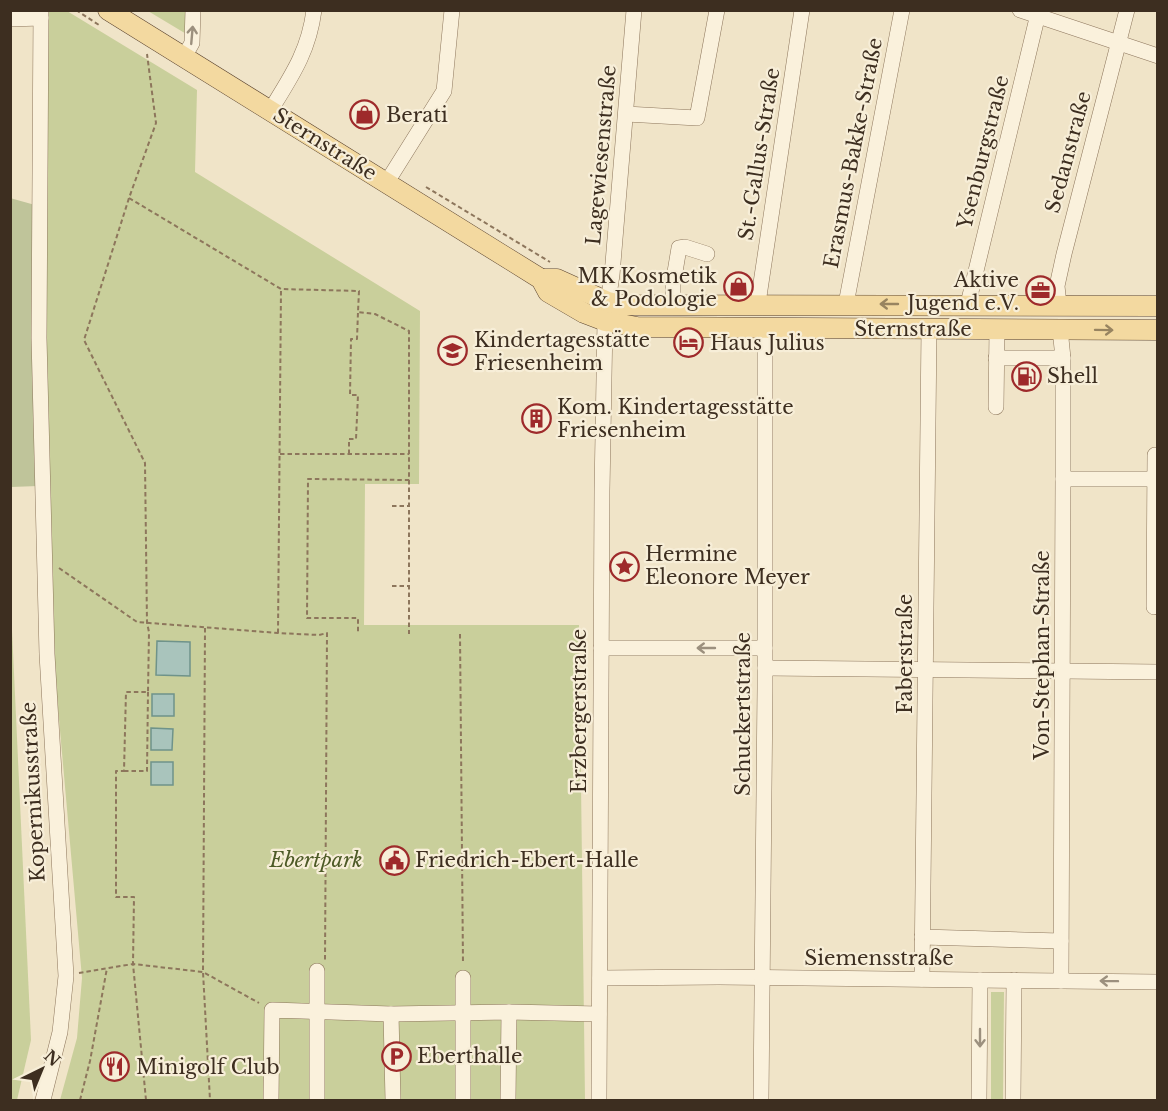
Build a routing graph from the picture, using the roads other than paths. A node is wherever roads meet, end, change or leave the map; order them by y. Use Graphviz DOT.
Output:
graph roads {
  1 [pos="108,10"];
  2 [pos="193,10"];
  3 [pos="314,10"];
  4 [pos="452,10"];
  5 [pos="634,10"];
  6 [pos="717,10"];
  7 [pos="802,10"];
  8 [pos="902,10"];
  9 [pos="1020,10"];
  10 [pos="1127,10"];
  11 [pos="1039,13"];
  12 [pos="41,14"];
  13 [pos="10,19"];
  14 [pos="1119,42"];
  15 [pos="1158,56"];
  16 [pos="184,57"];
  17 [pos="270,111"];
  18 [pos="626,114"];
  19 [pos="387,183"];
  20 [pos="707,254"];
  21 [pos="673,303"];
  22 [pos="758,303"];
  23 [pos="846,304"];
  24 [pos="929,304"];
  25 [pos="968,304"];
  26 [pos="1059,304"];
  27 [pos="1158,306"];
  28 [pos="607,312"];
  29 [pos="765,329"];
  30 [pos="929,329"];
  31 [pos="996,329"];
  32 [pos="1060,329"];
  33 [pos="1158,330"];
  34 [pos="996,358"];
  35 [pos="1063,358"];
  36 [pos="996,407"];
  37 [pos="1155,455"];
  38 [pos="1063,479"];
  39 [pos="1155,479"];
  40 [pos="1155,607"];
  41 [pos="601,648"];
  42 [pos="765,648"];
  43 [pos="765,669"];
  44 [pos="926,670"];
  45 [pos="1063,672"];
  46 [pos="1158,672"];
  47 [pos="922,937"];
  48 [pos="1061,941"];
  49 [pos="317,971"];
  50 [pos="464,978"];
  51 [pos="600,978"];
  52 [pos="761,978"];
  53 [pos="922,979"];
  54 [pos="980,980"];
  55 [pos="1014,980"];
  56 [pos="1061,981"];
  57 [pos="1158,982"];
  58 [pos="317,1012"];
  59 [pos="510,1012"];
  60 [pos="463,1013"];
  61 [pos="391,1014"];
  62 [pos="599,1014"];
  63 [pos="43,1101"];
  64 [pos="271,1101"];
  65 [pos="317,1101"];
  66 [pos="393,1101"];
  67 [pos="463,1101"];
  68 [pos="508,1101"];
  69 [pos="599,1101"];
  70 [pos="761,1101"];
  71 [pos="979,1101"];
  72 [pos="1013,1101"];
  1 -- 16 [label="main road, Sternstraße"];
  16 -- 2 [label="street, one-way"];
  3 -- 17 [label="street"];
  4 -- 19 [label="street"];
  5 -- 18 [label="street, Lagewiesenstraße"];
  6 -- 18 [label="street"];
  7 -- 22 [label="street, St.-Gallus-Straße"];
  8 -- 23 [label="street, Erasmus-Bakke-Straße"];
  9 -- 11 [label="street"];
  10 -- 14 [label="street, Sedanstraße"];
  11 -- 14 [label="street"];
  11 -- 25 [label="street, Ysenburgstraße"];
  12 -- 13 [label="street"];
  12 -- 63 [label="street, Kopernikusstraße"];
  14 -- 15 [label="street"];
  14 -- 26 [label="street, Sedanstraße"];
  16 -- 17 [label="main road, Sternstraße"];
  17 -- 19 [label="main road, Sternstraße"];
  18 -- 28 [label="street, Lagewiesenstraße"];
  19 -- 28 [label="main road, Sternstraße"];
  20 -- 21 [label="street"];
  21 -- 22 [label="main road, Sternstraße"];
  21 -- 28 [label="main road, Sternstraße"];
  22 -- 23 [label="main road, Sternstraße"];
  22 -- 29 [label="main road"];
  24 -- 23 [label="main road, Sternstraße, one-way"];
  24 -- 25 [label="main road, Sternstraße"];
  24 -- 30 [label="main road"];
  25 -- 26 [label="main road, Sternstraße"];
  26 -- 27 [label="main road, Sternstraße"];
  26 -- 32 [label="main road"];
  28 -- 29 [label="main road, Sternstraße"];
  28 -- 41 [label="street, Erzbergerstraße"];
  29 -- 30 [label="main road, Sternstraße"];
  29 -- 42 [label="street, Schuckertstraße"];
  30 -- 31 [label="main road, Sternstraße"];
  30 -- 44 [label="street, Faberstraße"];
  31 -- 32 [label="main road, Sternstraße"];
  31 -- 34 [label="street"];
  32 -- 33 [label="main road, Sternstraße, one-way"];
  32 -- 35 [label="street, Von-Stephan-Straße"];
  34 -- 35 [label="street"];
  34 -- 36 [label="street"];
  35 -- 38 [label="street, Von-Stephan-Straße"];
  37 -- 39 [label="street"];
  38 -- 39 [label="street"];
  38 -- 45 [label="street, Von-Stephan-Straße"];
  39 -- 40 [label="street"];
  42 -- 41 [label="street, one-way"];
  41 -- 51 [label="street, Erzbergerstraße"];
  42 -- 43 [label="street, Schuckertstraße"];
  43 -- 44 [label="street"];
  43 -- 52 [label="street, Schuckertstraße"];
  44 -- 45 [label="street"];
  44 -- 47 [label="street, Faberstraße"];
  45 -- 46 [label="street"];
  45 -- 48 [label="street, Von-Stephan-Straße"];
  47 -- 48 [label="street, Siemensstraße"];
  47 -- 53 [label="street, Faberstraße"];
  48 -- 56 [label="street, Von-Stephan-Straße"];
  49 -- 58 [label="street"];
  50 -- 60 [label="street"];
  51 -- 52 [label="street, Siemensstraße"];
  51 -- 62 [label="street, Erzbergerstraße"];
  52 -- 53 [label="street, Siemensstraße"];
  52 -- 70 [label="street, Schuckertstraße"];
  53 -- 54 [label="street, Siemensstraße"];
  54 -- 55 [label="street, Siemensstraße"];
  54 -- 71 [label="street, one-way"];
  55 -- 56 [label="street, Siemensstraße"];
  55 -- 72 [label="street"];
  57 -- 56 [label="street, Siemensstraße, one-way"];
  58 -- 61 [label="street"];
  58 -- 64 [label="street"];
  58 -- 65 [label="street"];
  59 -- 60 [label="street"];
  59 -- 62 [label="street"];
  59 -- 68 [label="street"];
  60 -- 61 [label="street"];
  60 -- 67 [label="street"];
  61 -- 66 [label="street"];
  62 -- 69 [label="street, Erzbergerstraße"];
}
